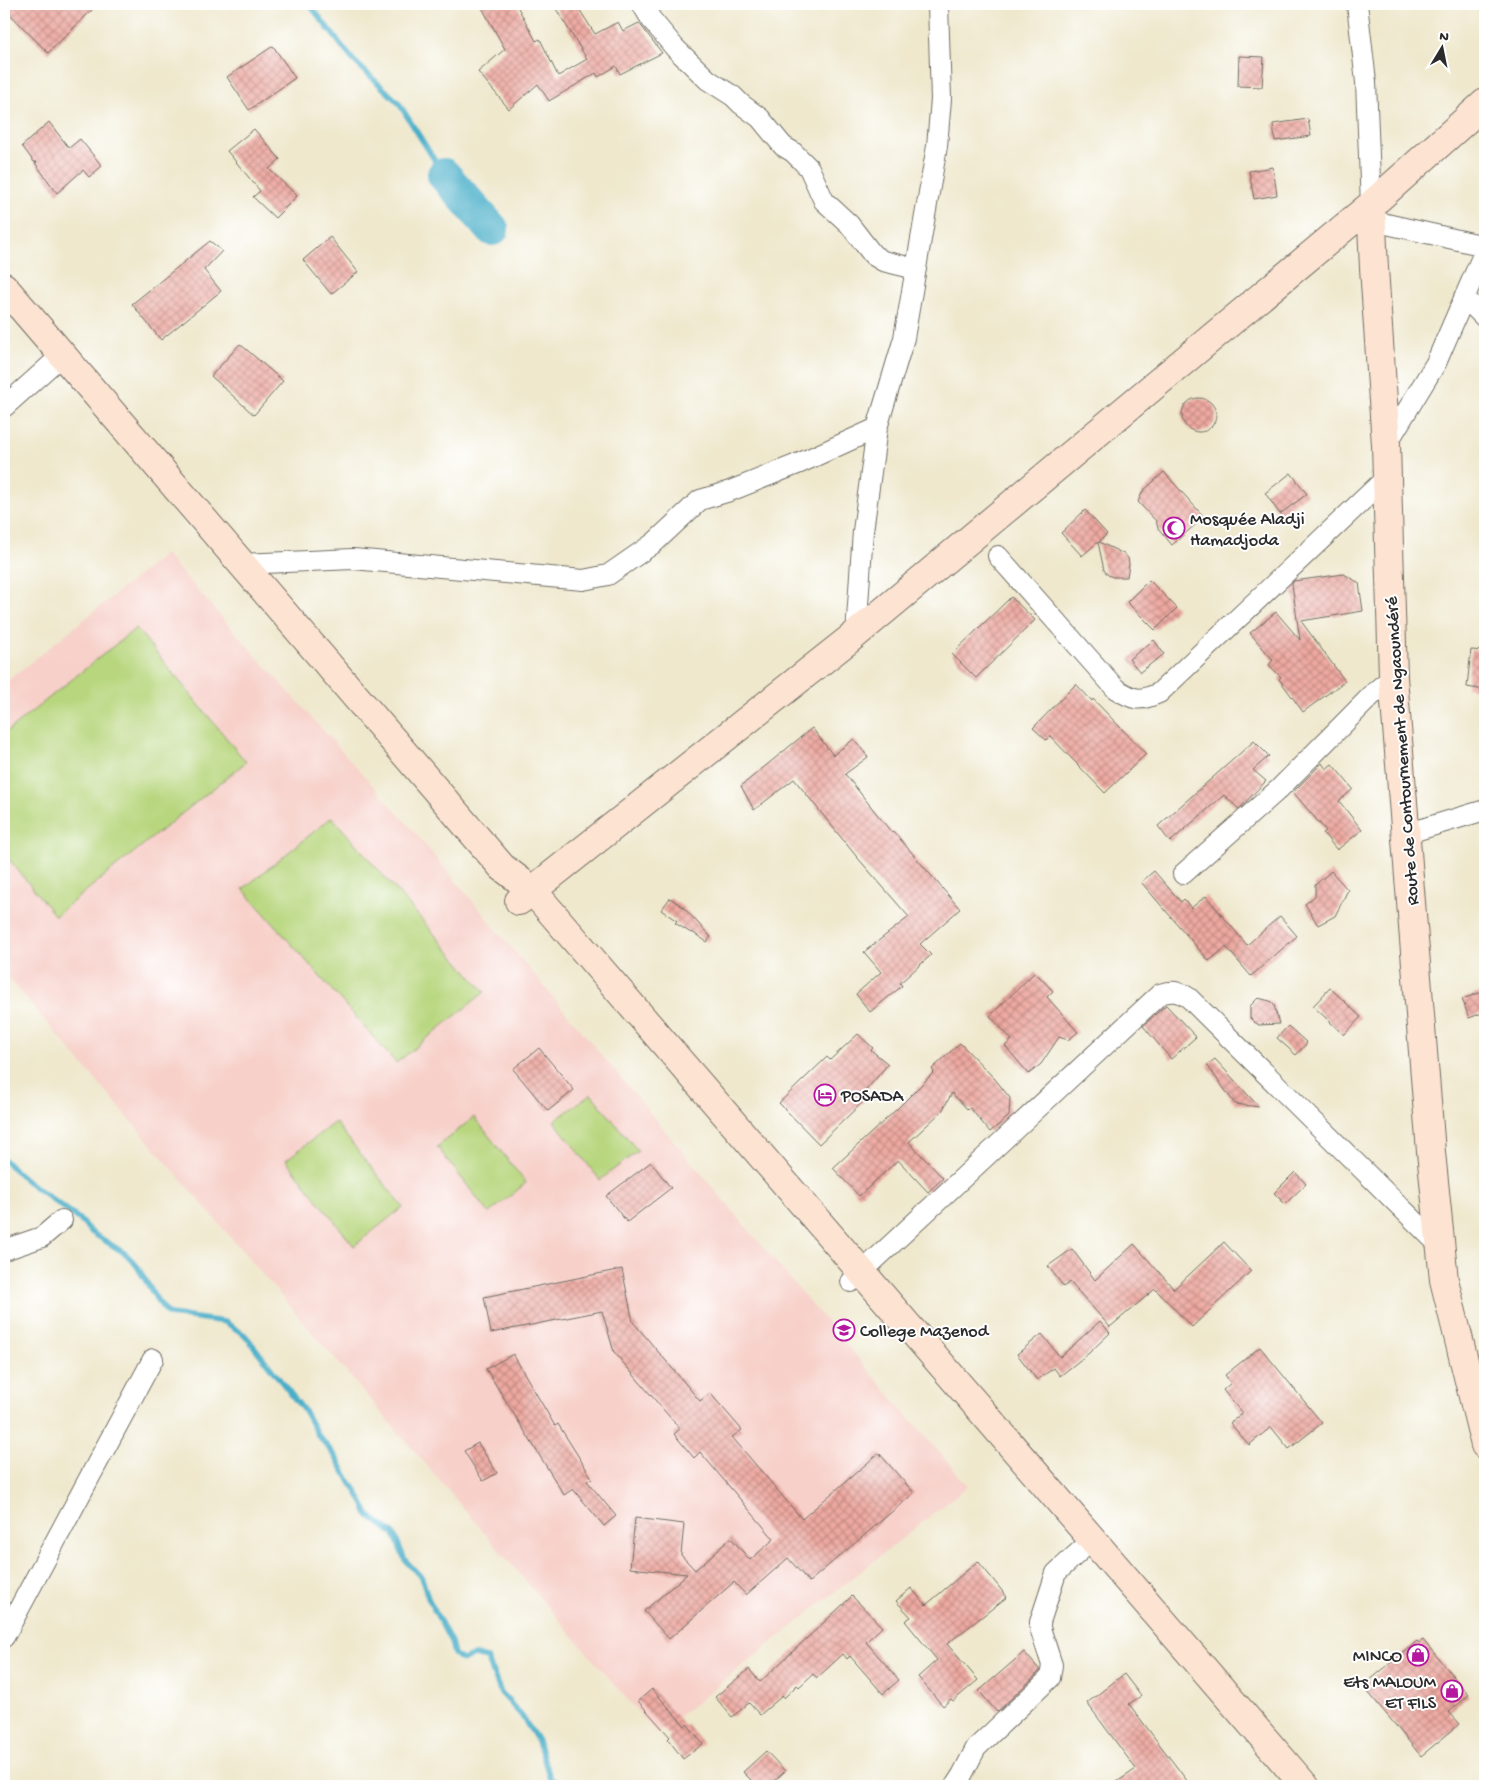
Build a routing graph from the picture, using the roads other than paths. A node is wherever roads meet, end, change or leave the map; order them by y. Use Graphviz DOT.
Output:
graph roads {
  1 [pos="642,4"];
  2 [pos="938,4"];
  3 [pos="1357,4"];
  4 [pos="1485,102"];
  5 [pos="1372,213"];
  6 [pos="1485,248"];
  7 [pos="916,269"];
  8 [pos="4,287"];
  9 [pos="1464,297"];
  10 [pos="1485,318"];
  11 [pos="62,355"];
  12 [pos="4,407"];
  13 [pos="877,428"];
  14 [pos="1386,446"];
  15 [pos="1385,479"];
  16 [pos="998,556"];
  17 [pos="242,564"];
  18 [pos="856,634"];
  19 [pos="1393,677"];
  20 [pos="1485,810"];
  21 [pos="1405,834"];
  22 [pos="1184,874"];
  23 [pos="526,896"];
  24 [pos="62,1220"];
  25 [pos="1441,1247"];
  26 [pos="4,1250"];
  27 [pos="856,1277"];
  28 [pos="153,1359"];
  29 [pos="1485,1445"];
  30 [pos="1086,1545"];
  31 [pos="4,1637"];
  32 [pos="955,1786"];
  33 [pos="1282,1786"];
  34 [pos="1305,1786"];
  1 -- 7 [label="street"];
  2 -- 7 [label="street"];
  3 -- 5 [label="street"];
  4 -- 5 [label="street"];
  5 -- 6 [label="street"];
  5 -- 14 [label="street, Route de Contournement de Ngaoundéré"];
  5 -- 18 [label="street"];
  6 -- 9 [label="street"];
  7 -- 13 [label="street"];
  8 -- 11 [label="street"];
  9 -- 10 [label="street"];
  9 -- 14 [label="street"];
  11 -- 12 [label="street"];
  11 -- 17 [label="street"];
  13 -- 17 [label="street"];
  13 -- 18 [label="street"];
  14 -- 15 [label="street, Route de Contournement de Ngaoundéré"];
  15 -- 16 [label="street"];
  15 -- 19 [label="street, Route de Contournement de Ngaoundéré"];
  17 -- 23 [label="street"];
  18 -- 23 [label="street"];
  19 -- 21 [label="street, Route de Contournement de Ngaoundéré"];
  19 -- 22 [label="street"];
  20 -- 21 [label="street"];
  21 -- 25 [label="street, Route de Contournement de Ngaoundéré"];
  23 -- 27 [label="street"];
  24 -- 26 [label="street"];
  25 -- 27 [label="street"];
  25 -- 29 [label="street, Route de Contournement de Ngaoundéré"];
  27 -- 30 [label="street"];
  28 -- 31 [label="street"];
  30 -- 32 [label="street"];
  30 -- 33 [label="street"];
  30 -- 34 [label="street"];
}
